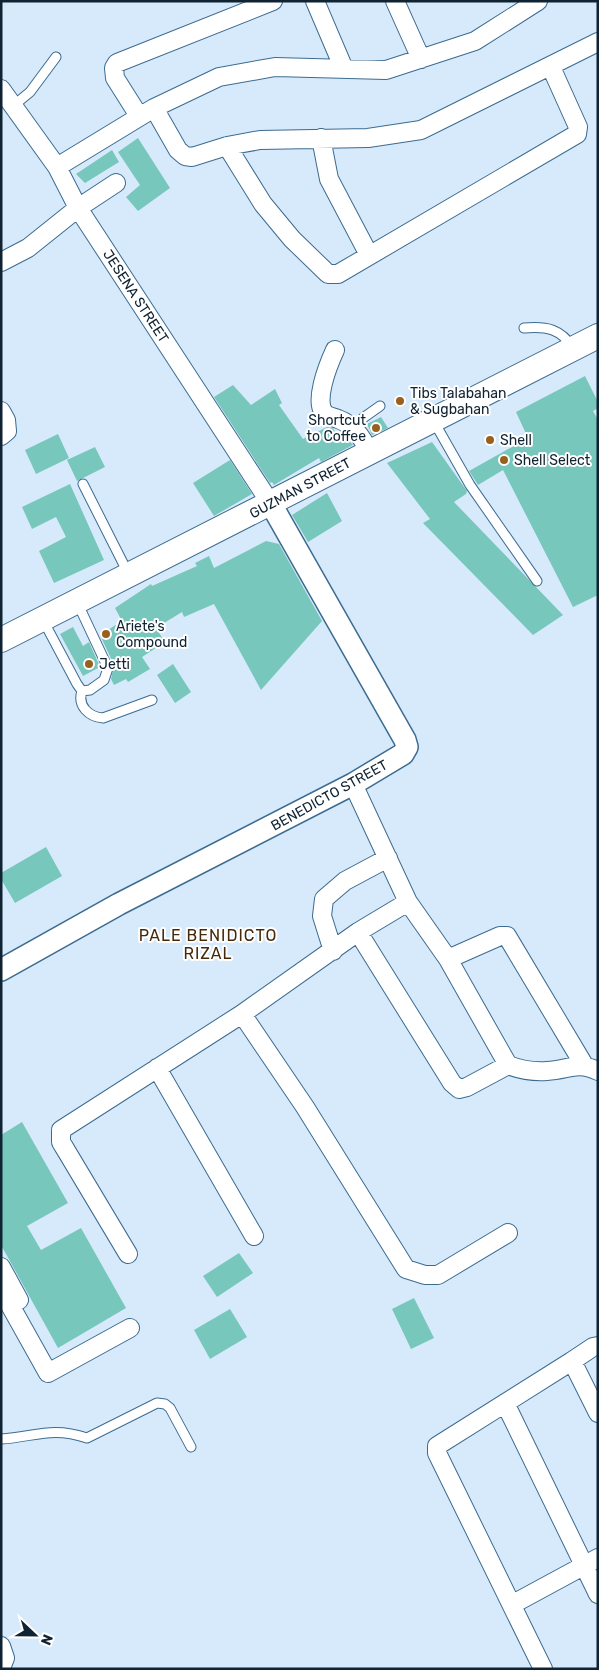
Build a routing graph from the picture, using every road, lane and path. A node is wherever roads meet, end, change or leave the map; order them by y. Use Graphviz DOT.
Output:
graph roads {
  1 [pos="274,1"];
  2 [pos="314,1"];
  3 [pos="399,2"];
  4 [pos="527,4"];
  5 [pos="598,42"];
  6 [pos="56,56"];
  7 [pos="422,59"];
  8 [pos="551,67"];
  9 [pos="344,69"];
  10 [pos="1,89"];
  11 [pos="13,106"];
  12 [pos="146,112"];
  13 [pos="321,138"];
  14 [pos="227,146"];
  15 [pos="57,167"];
  16 [pos="116,184"];
  17 [pos="78,208"];
  18 [pos="369,255"];
  19 [pos="1,262"];
  20 [pos="524,328"];
  21 [pos="598,336"];
  22 [pos="573,349"];
  23 [pos="334,350"];
  24 [pos="380,406"];
  25 [pos="1,411"];
  26 [pos="433,420"];
  27 [pos="357,430"];
  28 [pos="1,436"];
  29 [pos="369,451"];
  30 [pos="83,484"];
  31 [pos="271,504"];
  32 [pos="129,576"];
  33 [pos="537,581"];
  34 [pos="77,602"];
  35 [pos="43,619"];
  36 [pos="1,640"];
  37 [pos="82,690"];
  38 [pos="152,700"];
  39 [pos="353,784"];
  40 [pos="388,858"];
  41 [pos="408,902"];
  42 [pos="358,932"];
  43 [pos="333,951"];
  44 [pos="448,959"];
  45 [pos="1,970"];
  46 [pos="242,1014"];
  47 [pos="508,1065"];
  48 [pos="157,1068"];
  49 [pos="591,1068"];
  50 [pos="508,1233"];
  51 [pos="254,1236"];
  52 [pos="128,1254"];
  53 [pos="1,1267"];
  54 [pos="1,1290"];
  55 [pos="130,1328"];
  56 [pos="598,1346"];
  57 [pos="572,1361"];
  58 [pos="53,1371"];
  59 [pos="505,1403"];
  60 [pos="598,1413"];
  61 [pos="1,1439"];
  62 [pos="191,1446"];
  63 [pos="590,1562"];
  64 [pos="598,1594"];
  65 [pos="513,1604"];
  66 [pos="1,1646"];
  67 [pos="1,1668"];
  68 [pos="543,1669"];
  1 -- 12 [label="street"];
  2 -- 9 [label="street"];
  3 -- 7 [label="street"];
  4 -- 7 [label="street"];
  5 -- 8 [label="street"];
  6 -- 11 [label="lane"];
  7 -- 9 [label="street"];
  8 -- 13 [label="street"];
  8 -- 18 [label="street"];
  9 -- 12 [label="street"];
  10 -- 11 [label="street, JESENA STREET"];
  11 -- 15 [label="street, JESENA STREET"];
  12 -- 14 [label="street"];
  12 -- 15 [label="street"];
  13 -- 14 [label="street"];
  13 -- 18 [label="street"];
  14 -- 18 [label="street"];
  15 -- 17 [label="street, JESENA STREET"];
  16 -- 17 [label="street"];
  17 -- 19 [label="street"];
  17 -- 31 [label="street, JESENA STREET"];
  20 -- 22 [label="lane"];
  21 -- 22 [label="main road, GUZMAN STREET"];
  22 -- 26 [label="main road, GUZMAN STREET"];
  23 -- 27 [label="street"];
  24 -- 27 [label="lane"];
  25 -- 28 [label="street"];
  26 -- 29 [label="main road, GUZMAN STREET"];
  26 -- 33 [label="lane"];
  27 -- 29 [label="street"];
  29 -- 31 [label="main road, GUZMAN STREET"];
  30 -- 32 [label="lane"];
  31 -- 32 [label="main road, GUZMAN STREET"];
  31 -- 39 [label="street, BENEDICTO STREET"];
  32 -- 34 [label="main road, GUZMAN STREET"];
  34 -- 35 [label="main road, GUZMAN STREET"];
  34 -- 37 [label="lane"];
  35 -- 36 [label="main road, GUZMAN STREET"];
  35 -- 37 [label="lane"];
  37 -- 38 [label="lane"];
  39 -- 40 [label="street"];
  39 -- 45 [label="street, BENEDICTO STREET"];
  40 -- 41 [label="street"];
  40 -- 43 [label="street"];
  41 -- 42 [label="street"];
  41 -- 44 [label="street"];
  42 -- 43 [label="street"];
  42 -- 47 [label="street"];
  43 -- 46 [label="street"];
  44 -- 47 [label="street"];
  44 -- 49 [label="street"];
  46 -- 48 [label="street"];
  46 -- 50 [label="street"];
  47 -- 49 [label="street"];
  48 -- 51 [label="street"];
  48 -- 52 [label="street"];
  53 -- 58 [label="street"];
  54 -- 58 [label="street"];
  55 -- 58 [label="street"];
  56 -- 57 [label="street"];
  57 -- 59 [label="street"];
  57 -- 60 [label="street"];
  59 -- 63 [label="street"];
  59 -- 65 [label="street"];
  61 -- 62 [label="lane"];
  63 -- 64 [label="street"];
  63 -- 65 [label="street"];
  65 -- 68 [label="street"];
  66 -- 67 [label="street"];
}
